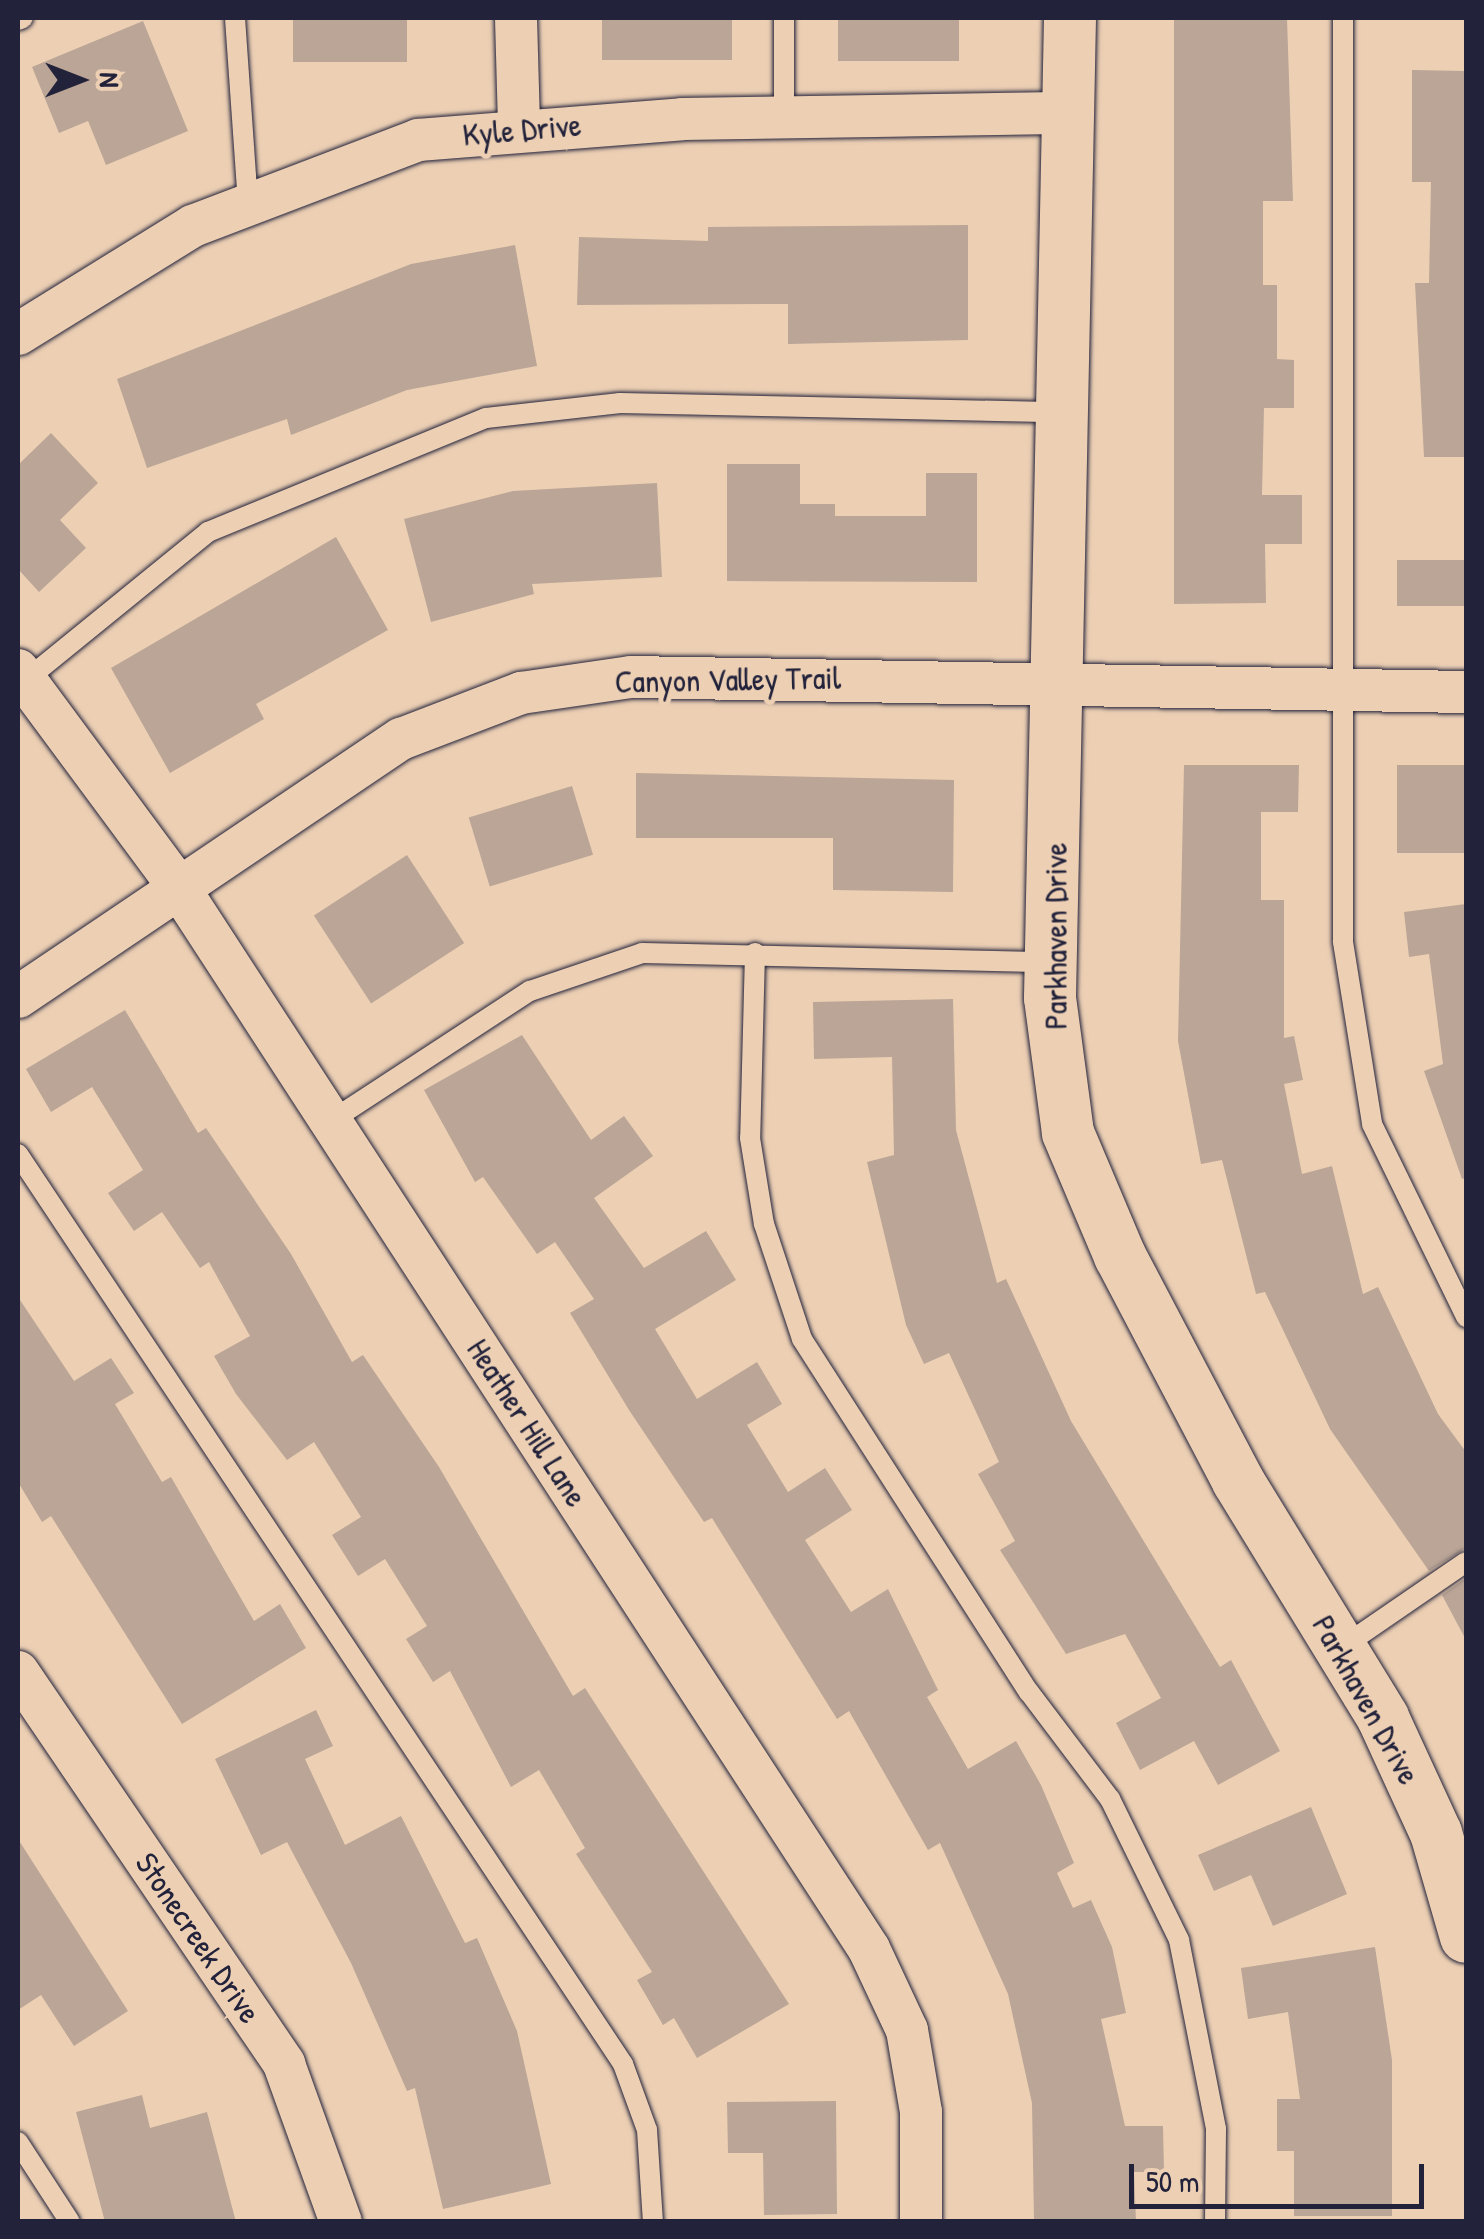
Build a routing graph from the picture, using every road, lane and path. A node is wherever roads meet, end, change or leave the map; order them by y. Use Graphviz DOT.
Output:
graph roads {
  1 [pos="235,18"];
  2 [pos="516,18"];
  3 [pos="784,18"];
  4 [pos="1070,18"];
  5 [pos="1343,18"];
  6 [pos="1073,113"];
  7 [pos="784,117"];
  8 [pos="518,127"];
  9 [pos="248,202"];
  10 [pos="18,334"];
  11 [pos="1066,412"];
  12 [pos="22,675"];
  13 [pos="1060,680"];
  14 [pos="1343,689"];
  15 [pos="1466,692"];
  16 [pos="177,885"];
  17 [pos="755,954"];
  18 [pos="1051,962"];
  19 [pos="18,997"];
  20 [pos="331,1121"];
  21 [pos="18,1154"];
  22 [pos="1466,1317"];
  23 [pos="1466,1562"];
  24 [pos="1341,1648"];
  25 [pos="18,1672"];
  26 [pos="1466,1937"];
  27 [pos="18,2142"];
  28 [pos="70,2222"];
  29 [pos="341,2222"];
  30 [pos="653,2222"];
  31 [pos="922,2222"];
  32 [pos="1215,2222"];
  1 -- 9 [label="lane"];
  2 -- 8 [label="street"];
  3 -- 7 [label="lane"];
  4 -- 6 [label="street, Parkhaven Drive"];
  5 -- 14 [label="lane"];
  6 -- 7 [label="street, Kyle Drive"];
  6 -- 11 [label="street, Parkhaven Drive"];
  7 -- 8 [label="street, Kyle Drive"];
  8 -- 9 [label="street, Kyle Drive"];
  9 -- 10 [label="street, Kyle Drive"];
  11 -- 12 [label="lane"];
  11 -- 13 [label="street, Parkhaven Drive"];
  12 -- 16 [label="street, Heather Hill Lane"];
  13 -- 14 [label="street, Canyon Valley Trail"];
  13 -- 16 [label="street, Canyon Valley Trail"];
  13 -- 18 [label="street, Parkhaven Drive"];
  14 -- 15 [label="street, Canyon Valley Trail"];
  14 -- 22 [label="lane"];
  16 -- 19 [label="street, Canyon Valley Trail"];
  16 -- 20 [label="street, Heather Hill Lane"];
  17 -- 18 [label="lane"];
  17 -- 20 [label="lane"];
  17 -- 32 [label="lane"];
  18 -- 24 [label="street, Parkhaven Drive"];
  20 -- 31 [label="street, Heather Hill Lane"];
  21 -- 30 [label="lane"];
  23 -- 24 [label="lane"];
  24 -- 26 [label="street, Parkhaven Drive"];
  25 -- 29 [label="street, Stonecreek Drive"];
  27 -- 28 [label="lane"];
}
